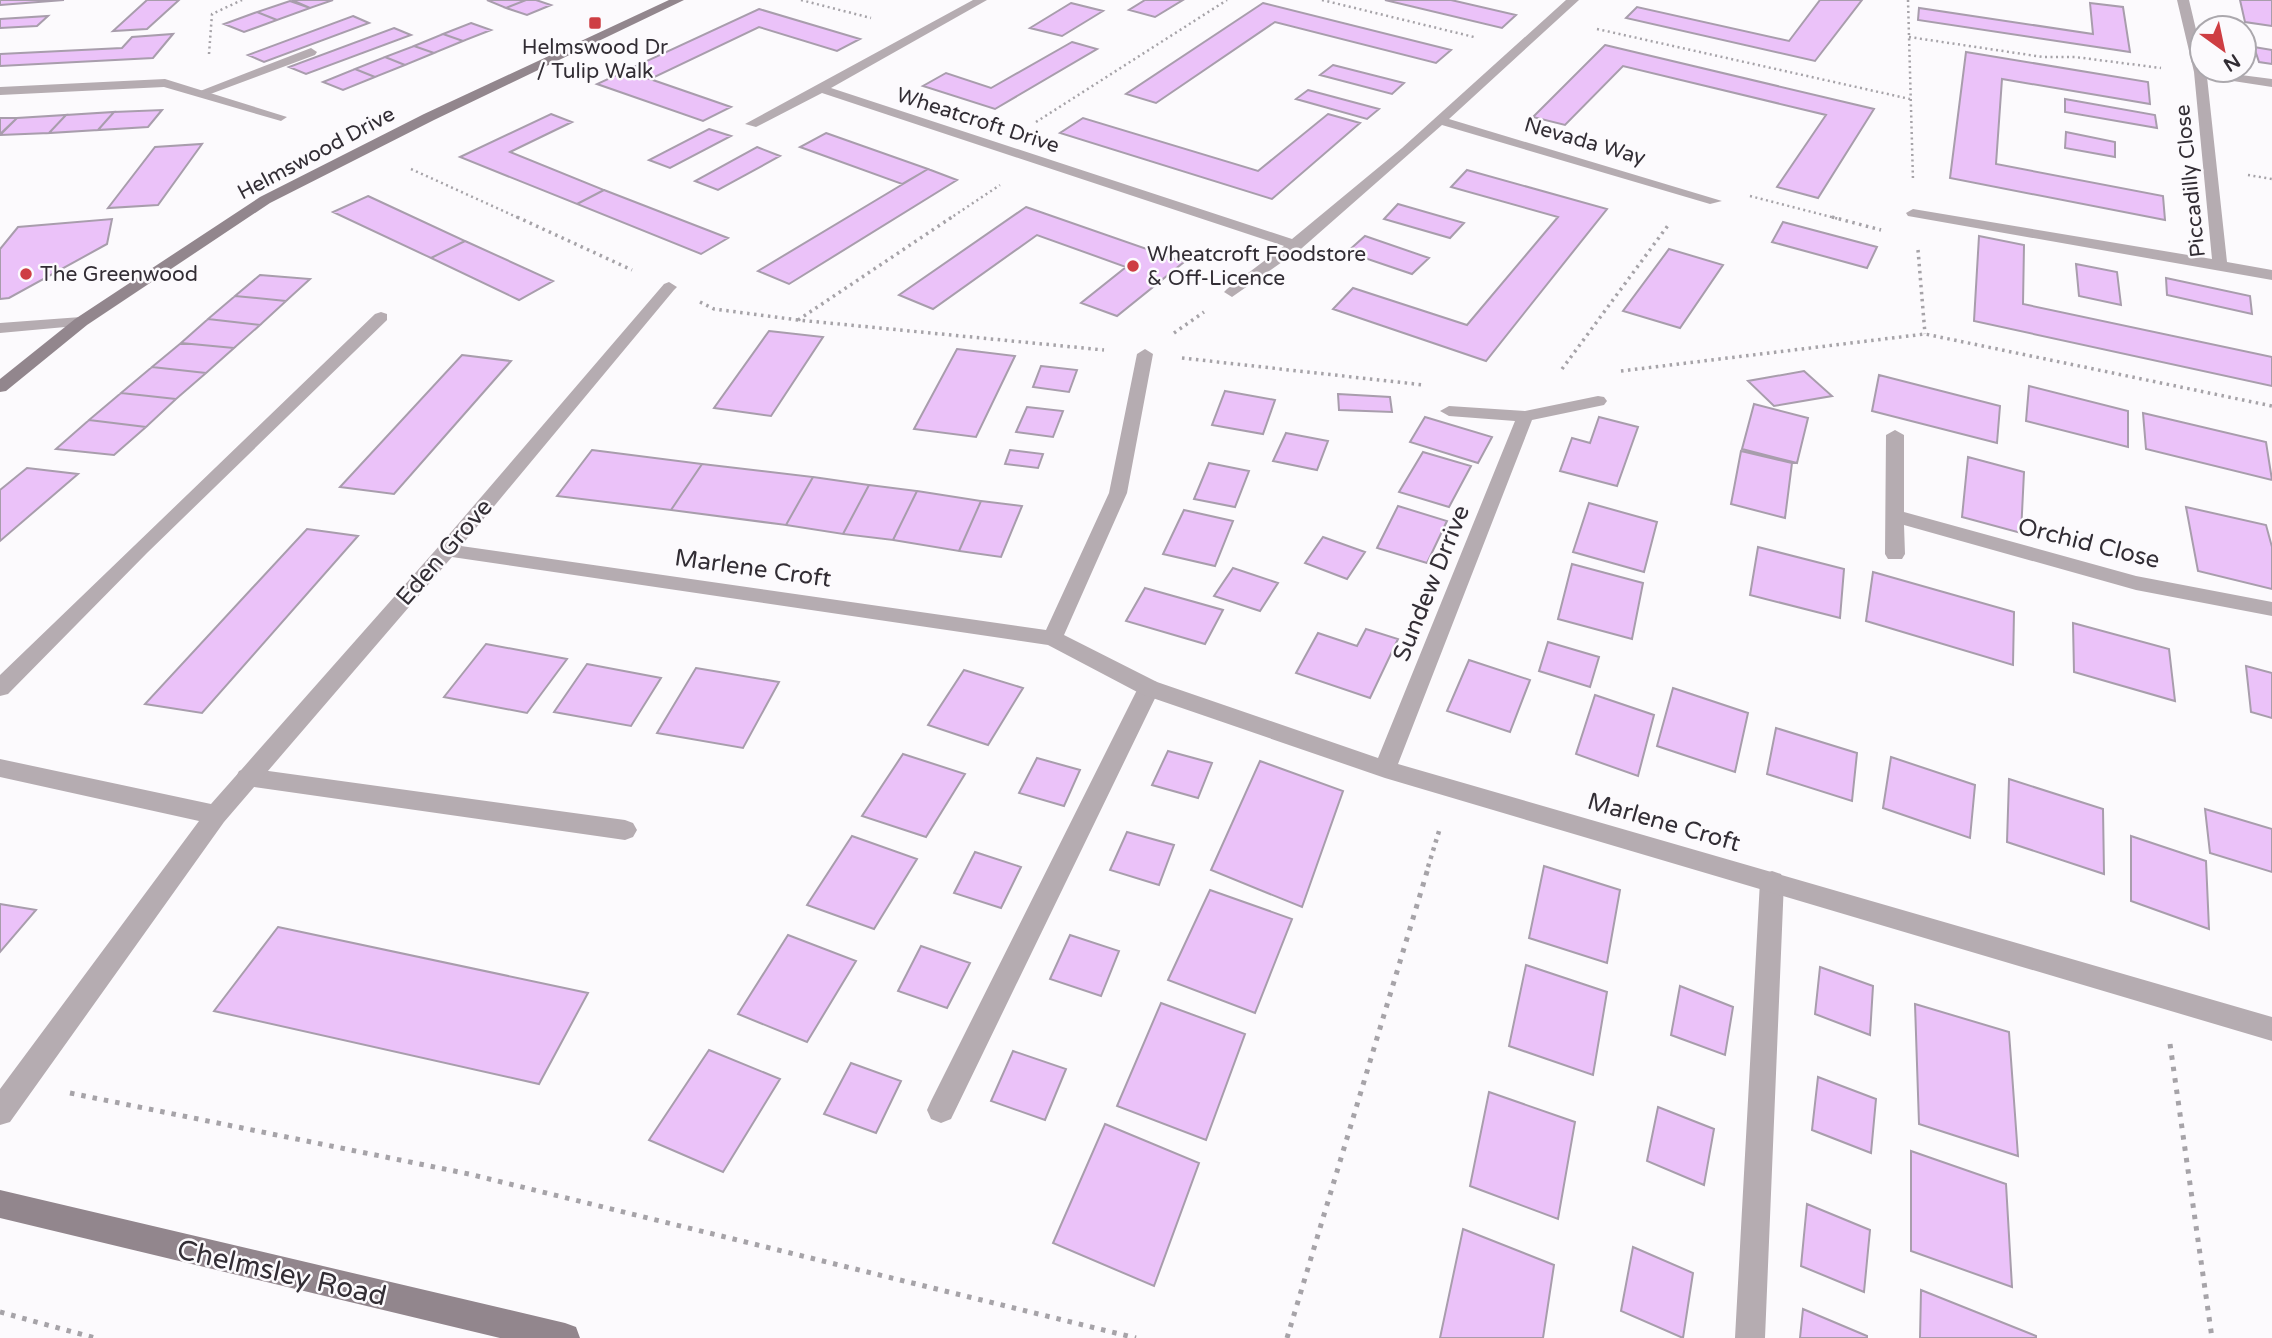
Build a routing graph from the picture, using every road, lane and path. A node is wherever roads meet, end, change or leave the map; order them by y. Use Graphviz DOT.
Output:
graph roads {
  1 [pos="242,0"];
  2 [pos="678,0"];
  3 [pos="800,0"];
  4 [pos="981,0"];
  5 [pos="1227,0"];
  6 [pos="1322,0"];
  7 [pos="1573,0"];
  8 [pos="1908,0"];
  9 [pos="2183,0"];
  10 [pos="1552,19"];
  11 [pos="2188,21"];
  12 [pos="923,31"];
  13 [pos="1909,37"];
  14 [pos="1520,48"];
  15 [pos="311,52"];
  16 [pos="2188,71"];
  17 [pos="165,83"];
  18 [pos="2201,84"];
  19 [pos="821,89"];
  20 [pos="0,91"];
  21 [pos="201,93"];
  22 [pos="1910,99"];
  23 [pos="281,117"];
  24 [pos="1443,121"];
  25 [pos="751,124"];
  26 [pos="995,148"];
  27 [pos="365,149"];
  28 [pos="1035,161"];
  29 [pos="1715,201"];
  30 [pos="1913,213"];
  31 [pos="1674,216"];
  32 [pos="1917,239"];
  33 [pos="1297,245"];
  34 [pos="2220,265"];
  35 [pos="2272,275"];
  36 [pos="669,287"];
  37 [pos="1232,292"];
  38 [pos="382,317"];
  39 [pos="798,320"];
  40 [pos="81,322"];
  41 [pos="0,328"];
  42 [pos="1926,334"];
  43 [pos="1145,354"];
  44 [pos="1610,372"];
  45 [pos="1556,378"];
  46 [pos="1432,386"];
  47 [pos="0,387"];
  48 [pos="1598,401"];
  49 [pos="2272,406"];
  50 [pos="1449,411"];
  51 [pos="1525,416"];
  52 [pos="1895,435"];
  53 [pos="1895,516"];
  54 [pos="447,550"];
  55 [pos="1895,554"];
  56 [pos="2272,609"];
  57 [pos="1052,638"];
  58 [pos="0,688"];
  59 [pos="1149,688"];
  60 [pos="0,768"];
  61 [pos="1385,769"];
  62 [pos="247,777"];
  63 [pos="1453,787"];
  64 [pos="216,815"];
  65 [pos="625,830"];
  66 [pos="1772,881"];
  67 [pos="2162,995"];
  68 [pos="2272,1029"];
  69 [pos="21,1083"];
  70 [pos="941,1110"];
  71 [pos="0,1112"];
  72 [pos="0,1204"];
  73 [pos="0,1312"];
  74 [pos="95,1338"];
  75 [pos="565,1338"];
  76 [pos="1136,1338"];
  77 [pos="1287,1338"];
  78 [pos="1750,1338"];
  79 [pos="2212,1338"];
  1 -- 17 [label="path"];
  2 -- 27 [label="street, Helmswood Drive"];
  3 -- 12 [label="path"];
  4 -- 12 [label="street, Wheatcroft Drive"];
  5 -- 26 [label="path"];
  6 -- 14 [label="path"];
  7 -- 10 [label="street"];
  8 -- 13 [label="path"];
  9 -- 11 [label="street, Piccadilly Close"];
  10 -- 14 [label="street"];
  10 -- 22 [label="path"];
  12 -- 19 [label="street, Wheatcroft Drive"];
  13 -- 16 [label="path"];
  13 -- 22 [label="path"];
  14 -- 24 [label="street"];
  15 -- 21 [label="street"];
  17 -- 20 [label="street"];
  17 -- 21 [label="street"];
  18 -- 34 [label="street, Piccadilly Close"];
  19 -- 25 [label="street"];
  19 -- 26 [label="street, Wheatcroft Drive"];
  21 -- 23 [label="street"];
  22 -- 30 [label="path"];
  24 -- 29 [label="street, Nevada Way"];
  24 -- 33 [label="street"];
  26 -- 28 [label="street, Wheatcroft Drive"];
  27 -- 36 [label="path"];
  27 -- 40 [label="street, Helmswood Drive"];
  28 -- 33 [label="street, Wheatcroft Drive"];
  28 -- 39 [label="path"];
  29 -- 32 [label="path"];
  30 -- 32 [label="path"];
  30 -- 34 [label="street"];
  31 -- 45 [label="path"];
  32 -- 42 [label="path"];
  33 -- 37 [label="street"];
  34 -- 35 [label="street, Piccadilly Close"];
  36 -- 39 [label="path"];
  36 -- 54 [label="street, Eden Grove"];
  37 -- 43 [label="path"];
  38 -- 58 [label="street"];
  39 -- 43 [label="path"];
  40 -- 41 [label="street"];
  40 -- 47 [label="street, Helmswood Drive"];
  42 -- 44 [label="path"];
  42 -- 49 [label="path"];
  43 -- 46 [label="path"];
  43 -- 57 [label="street"];
  48 -- 51 [label="street"];
  50 -- 51 [label="street"];
  51 -- 61 [label="street, Sundew Drrive"];
  52 -- 53 [label="street"];
  53 -- 55 [label="street"];
  53 -- 56 [label="street, Orchid Close"];
  54 -- 57 [label="street, Marlene Croft"];
  54 -- 62 [label="street, Eden Grove"];
  57 -- 59 [label="street, Marlene Croft"];
  59 -- 61 [label="street, Marlene Croft"];
  59 -- 70 [label="street"];
  60 -- 64 [label="street"];
  61 -- 63 [label="street, Marlene Croft"];
  62 -- 64 [label="street, Eden Grove"];
  62 -- 65 [label="street"];
  63 -- 66 [label="street, Marlene Croft"];
  63 -- 77 [label="path"];
  64 -- 69 [label="street, Eden Grove"];
  66 -- 67 [label="street, Marlene Croft"];
  66 -- 78 [label="street"];
  67 -- 68 [label="street, Marlene Croft"];
  67 -- 79 [label="path"];
  69 -- 71 [label="street, Eden Grove"];
  69 -- 76 [label="path"];
  72 -- 75 [label="street, Chelmsley Road"];
  73 -- 74 [label="path"];
}
